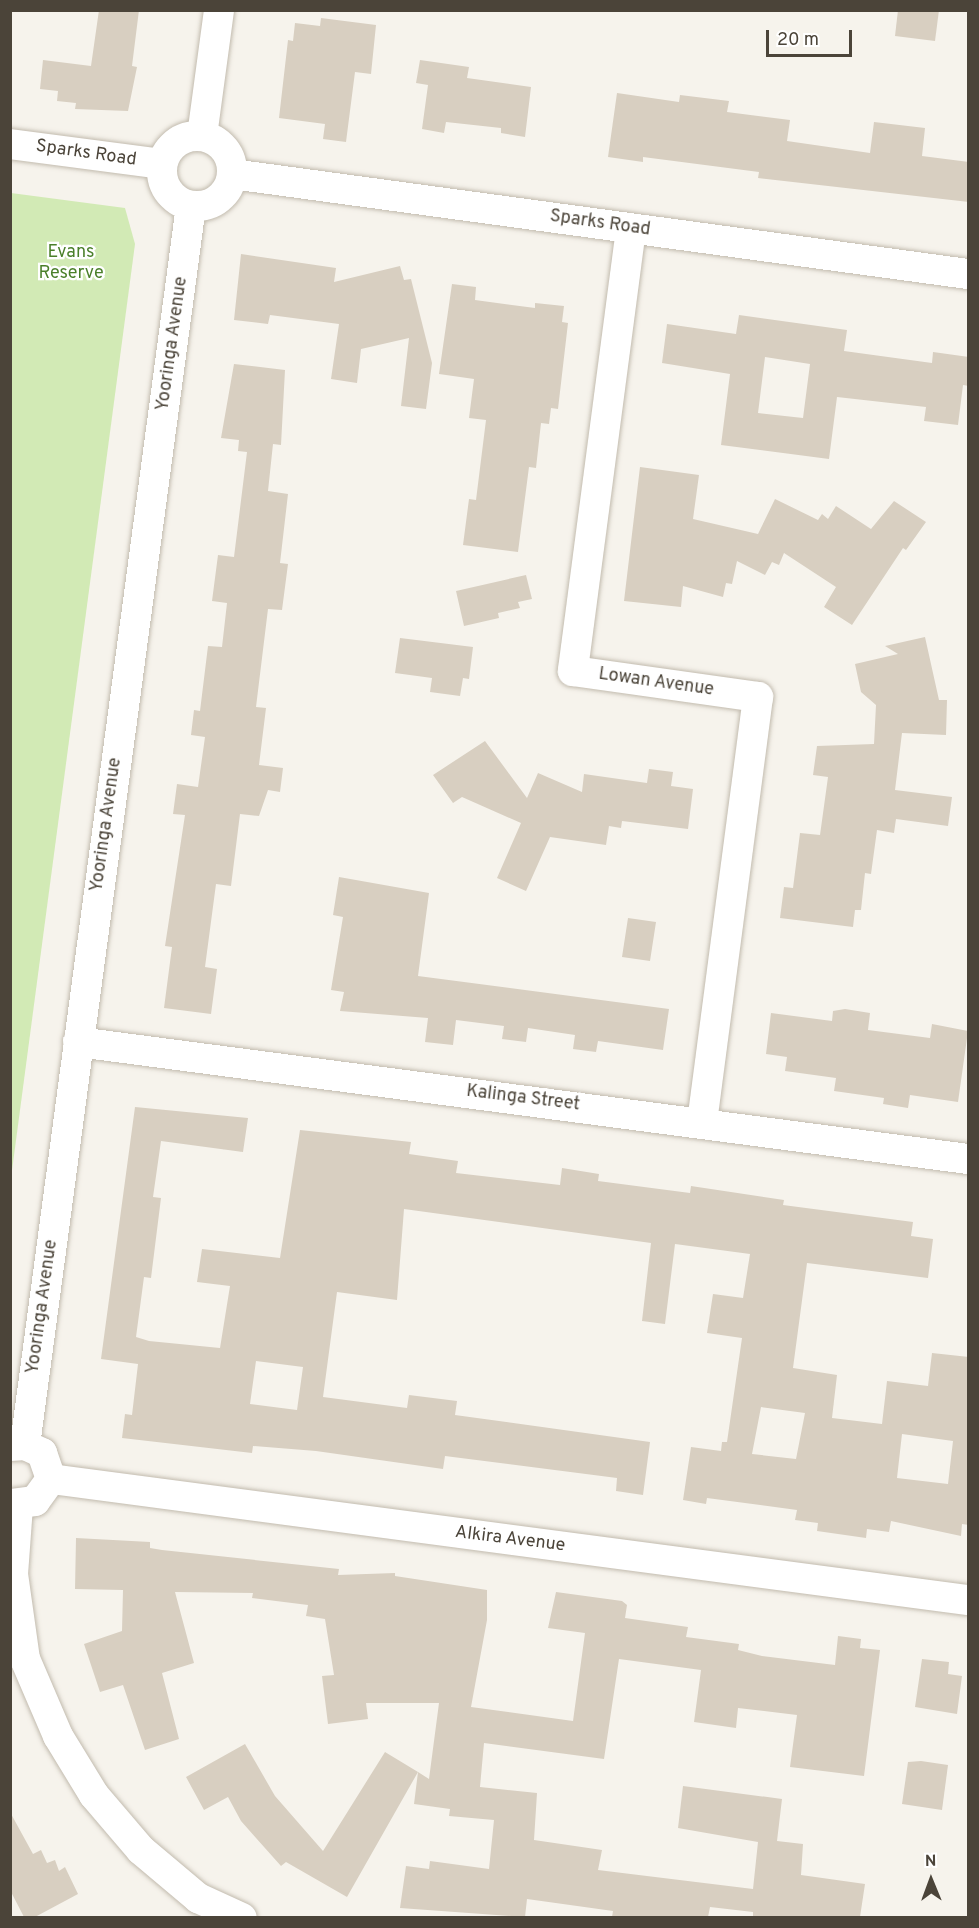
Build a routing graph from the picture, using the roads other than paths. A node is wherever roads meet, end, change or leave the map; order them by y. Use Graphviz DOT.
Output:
graph roads {
  1 [pos="219,10"];
  2 [pos="202,136"];
  3 [pos="10,144"];
  4 [pos="162,164"];
  5 [pos="232,174"];
  6 [pos="191,206"];
  7 [pos="631,229"];
  8 [pos="969,274"];
  9 [pos="78,1042"];
  10 [pos="702,1121"];
  11 [pos="969,1159"];
  12 [pos="18,1445"];
  13 [pos="51,1479"];
  14 [pos="14,1505"];
  15 [pos="969,1600"];
  16 [pos="242,1917"];
  1 -- 2 [label="street"];
  2 -- 4 [label="street"];
  2 -- 5 [label="street"];
  3 -- 4 [label="street, Sparks Road"];
  4 -- 6 [label="street"];
  5 -- 6 [label="street"];
  5 -- 7 [label="street, Sparks Road"];
  6 -- 9 [label="street, Yooringa Avenue"];
  7 -- 8 [label="street, Sparks Road"];
  7 -- 10 [label="street, Lowan Avenue"];
  9 -- 10 [label="street, Kalinga Street"];
  9 -- 12 [label="street, Yooringa Avenue"];
  10 -- 11 [label="street, Kalinga Street"];
  12 -- 13 [label="street"];
  13 -- 14 [label="street"];
  13 -- 15 [label="street, Alkira Avenue"];
  14 -- 16 [label="street"];
}
